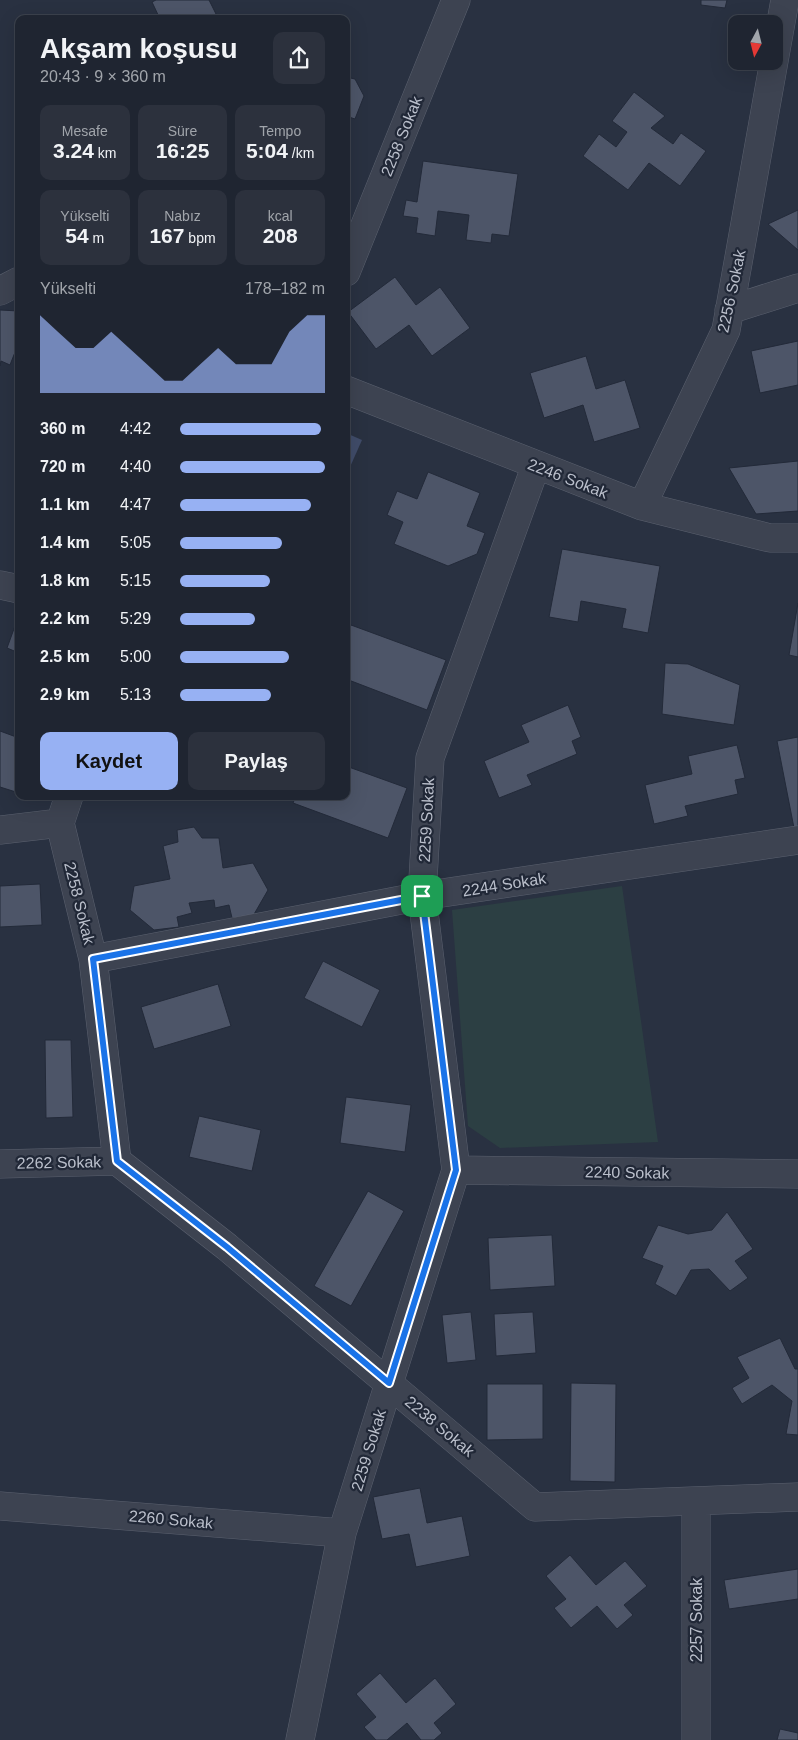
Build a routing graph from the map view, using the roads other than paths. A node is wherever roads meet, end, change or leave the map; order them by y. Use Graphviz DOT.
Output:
graph roads {
  1 [pos="456,0"];
  2 [pos="785,0"];
  3 [pos="782,15"];
  4 [pos="772,70"];
  5 [pos="350,262"];
  6 [pos="15,283"];
  7 [pos="798,288"];
  8 [pos="0,291"];
  9 [pos="729,310"];
  10 [pos="350,392"];
  11 [pos="536,465"];
  12 [pos="642,506"];
  13 [pos="798,538"];
  14 [pos="0,585"];
  15 [pos="15,588"];
  16 [pos="67,800"];
  17 [pos="60,823"];
  18 [pos="0,830"];
  19 [pos="798,840"];
  20 [pos="422,896"];
  21 [pos="93,959"];
  22 [pos="117,1161"];
  23 [pos="0,1164"];
  24 [pos="456,1170"];
  25 [pos="798,1174"];
  26 [pos="389,1383"];
  27 [pos="798,1497"];
  28 [pos="696,1501"];
  29 [pos="0,1506"];
  30 [pos="342,1533"];
  31 [pos="300,1740"];
  32 [pos="696,1740"];
  1 -- 5 [label="street, 2258 Sokak"];
  2 -- 3 [label="street, 2256 Sokak"];
  4 -- 9 [label="street, 2256 Sokak"];
  6 -- 8 [label="street"];
  7 -- 9 [label="street"];
  9 -- 12 [label="street, 2256 Sokak"];
  10 -- 11 [label="street, 2246 Sokak"];
  11 -- 12 [label="street, 2246 Sokak"];
  11 -- 20 [label="street, 2259 Sokak"];
  12 -- 13 [label="street, 2246 Sokak"];
  14 -- 15 [label="street"];
  16 -- 17 [label="street"];
  17 -- 18 [label="street"];
  17 -- 21 [label="street, 2258 Sokak"];
  19 -- 20 [label="street, 2244 Sokak"];
  20 -- 21 [label="street, 2244 Sokak"];
  20 -- 24 [label="street, 2259 Sokak"];
  21 -- 22 [label="street, 2258 Sokak"];
  22 -- 23 [label="street, 2262 Sokak"];
  22 -- 26 [label="street, 2238 Sokak"];
  24 -- 25 [label="street, 2240 Sokak"];
  24 -- 26 [label="street, 2259 Sokak"];
  26 -- 28 [label="street, 2238 Sokak"];
  26 -- 30 [label="street, 2259 Sokak"];
  27 -- 28 [label="street, 2238 Sokak"];
  28 -- 32 [label="street, 2257 Sokak"];
  29 -- 30 [label="street, 2260 Sokak"];
  30 -- 31 [label="street, 2259 Sokak"];
}
